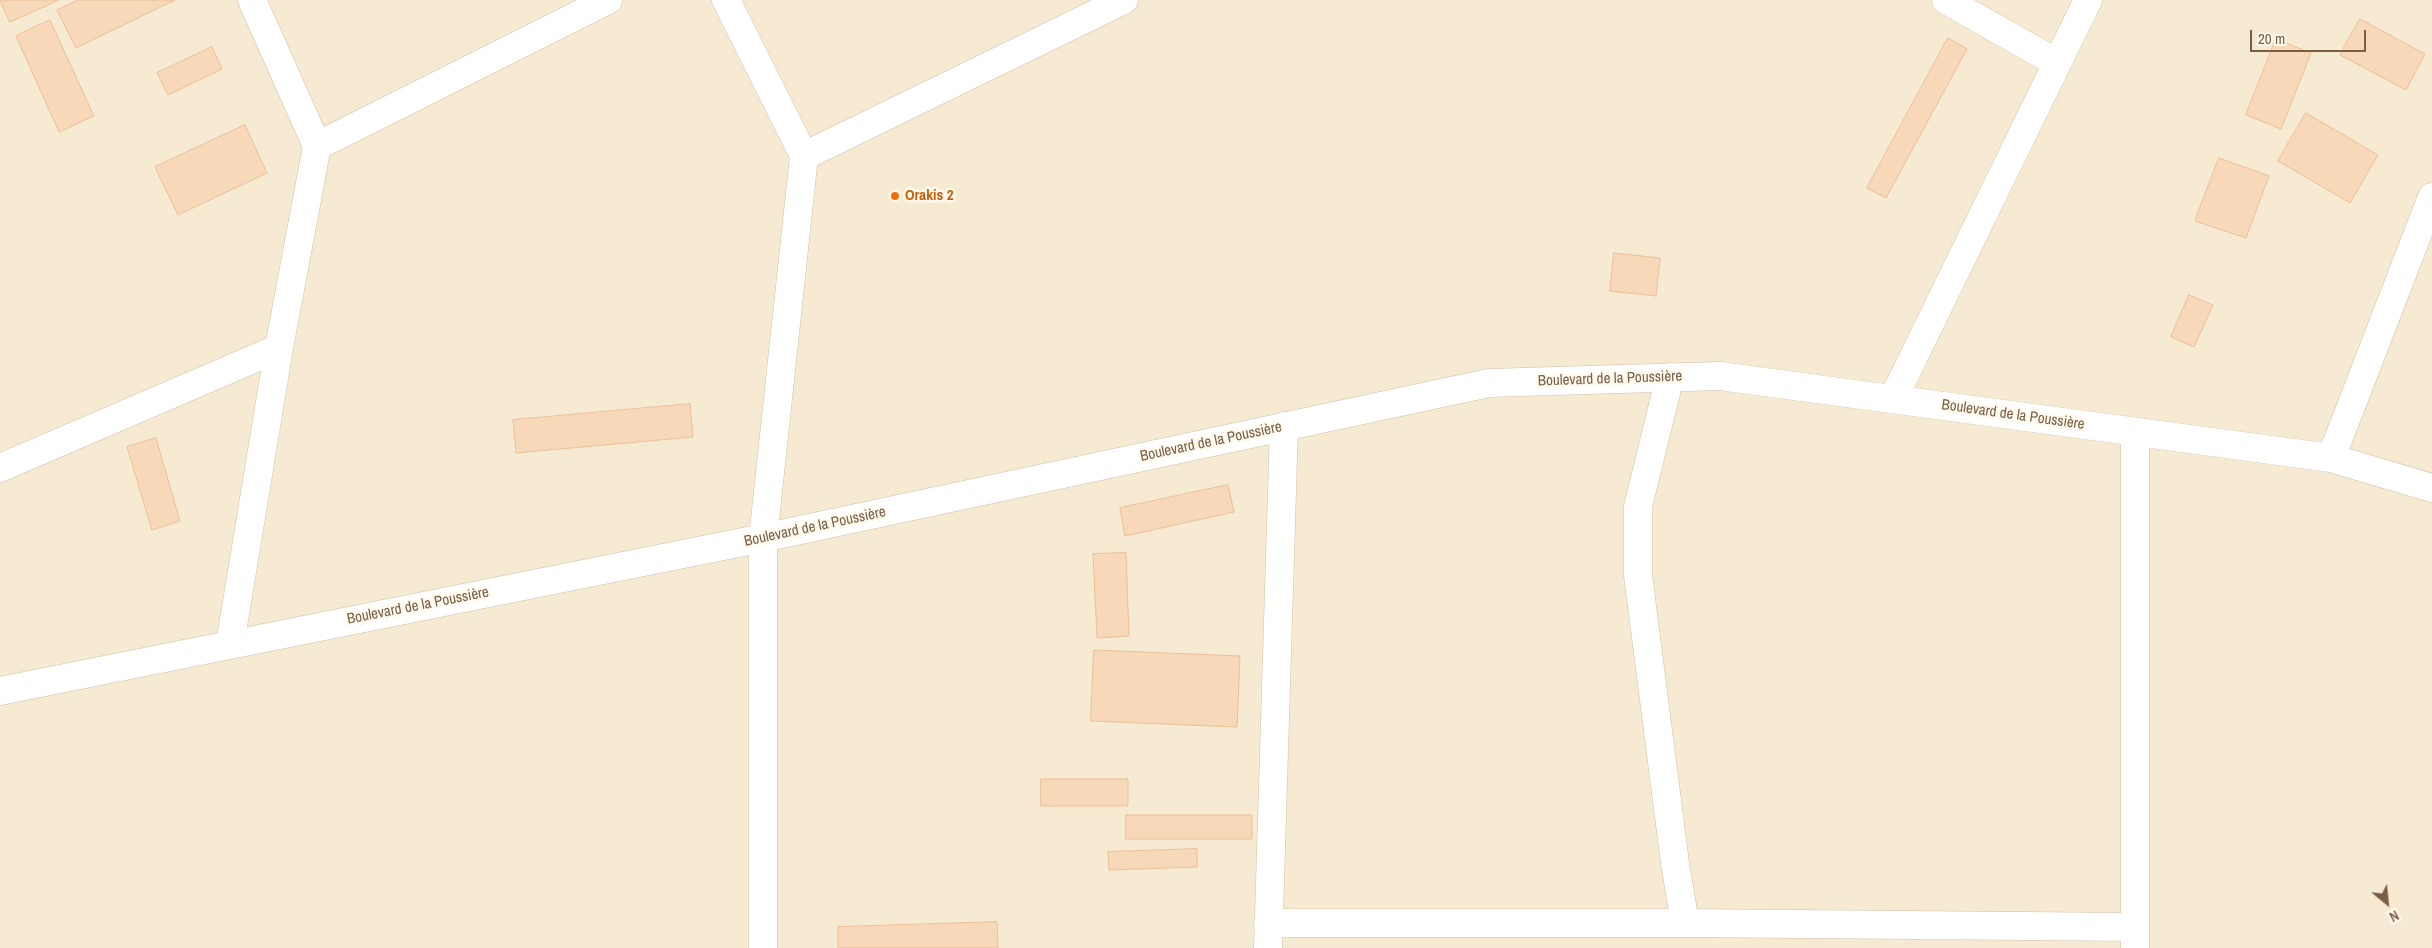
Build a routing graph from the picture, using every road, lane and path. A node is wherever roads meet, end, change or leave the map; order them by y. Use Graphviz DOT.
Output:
graph roads {
  1 [pos="252,0"];
  2 [pos="608,0"];
  3 [pos="726,0"];
  4 [pos="1124,0"];
  5 [pos="1946,0"];
  6 [pos="2088,0"];
  7 [pos="2057,63"];
  8 [pos="317,146"];
  9 [pos="804,156"];
  10 [pos="2432,197"];
  11 [pos="278,348"];
  12 [pos="1670,377"];
  13 [pos="1893,399"];
  14 [pos="1284,426"];
  15 [pos="2135,432"];
  16 [pos="2331,458"];
  17 [pos="0,468"];
  18 [pos="2432,488"];
  19 [pos="763,538"];
  20 [pos="230,644"];
  21 [pos="0,691"];
  22 [pos="1685,923"];
  23 [pos="1268,936"];
  24 [pos="2135,937"];
  25 [pos="763,948"];
  1 -- 8 [label="street"];
  2 -- 8 [label="street"];
  3 -- 9 [label="street"];
  4 -- 9 [label="street"];
  5 -- 7 [label="street"];
  6 -- 7 [label="street"];
  7 -- 13 [label="street"];
  8 -- 11 [label="street"];
  9 -- 19 [label="street"];
  10 -- 16 [label="street"];
  11 -- 17 [label="street"];
  11 -- 20 [label="street"];
  12 -- 13 [label="street, Boulevard de la Poussière"];
  12 -- 14 [label="street, Boulevard de la Poussière"];
  12 -- 22 [label="street"];
  13 -- 15 [label="street, Boulevard de la Poussière"];
  14 -- 19 [label="street, Boulevard de la Poussière"];
  14 -- 23 [label="street"];
  15 -- 16 [label="street, Boulevard de la Poussière"];
  15 -- 24 [label="street"];
  16 -- 18 [label="street, Boulevard de la Poussière"];
  19 -- 20 [label="street, Boulevard de la Poussière"];
  19 -- 25 [label="street"];
  20 -- 21 [label="street, Boulevard de la Poussière"];
  22 -- 23 [label="street"];
  22 -- 24 [label="street"];
}
